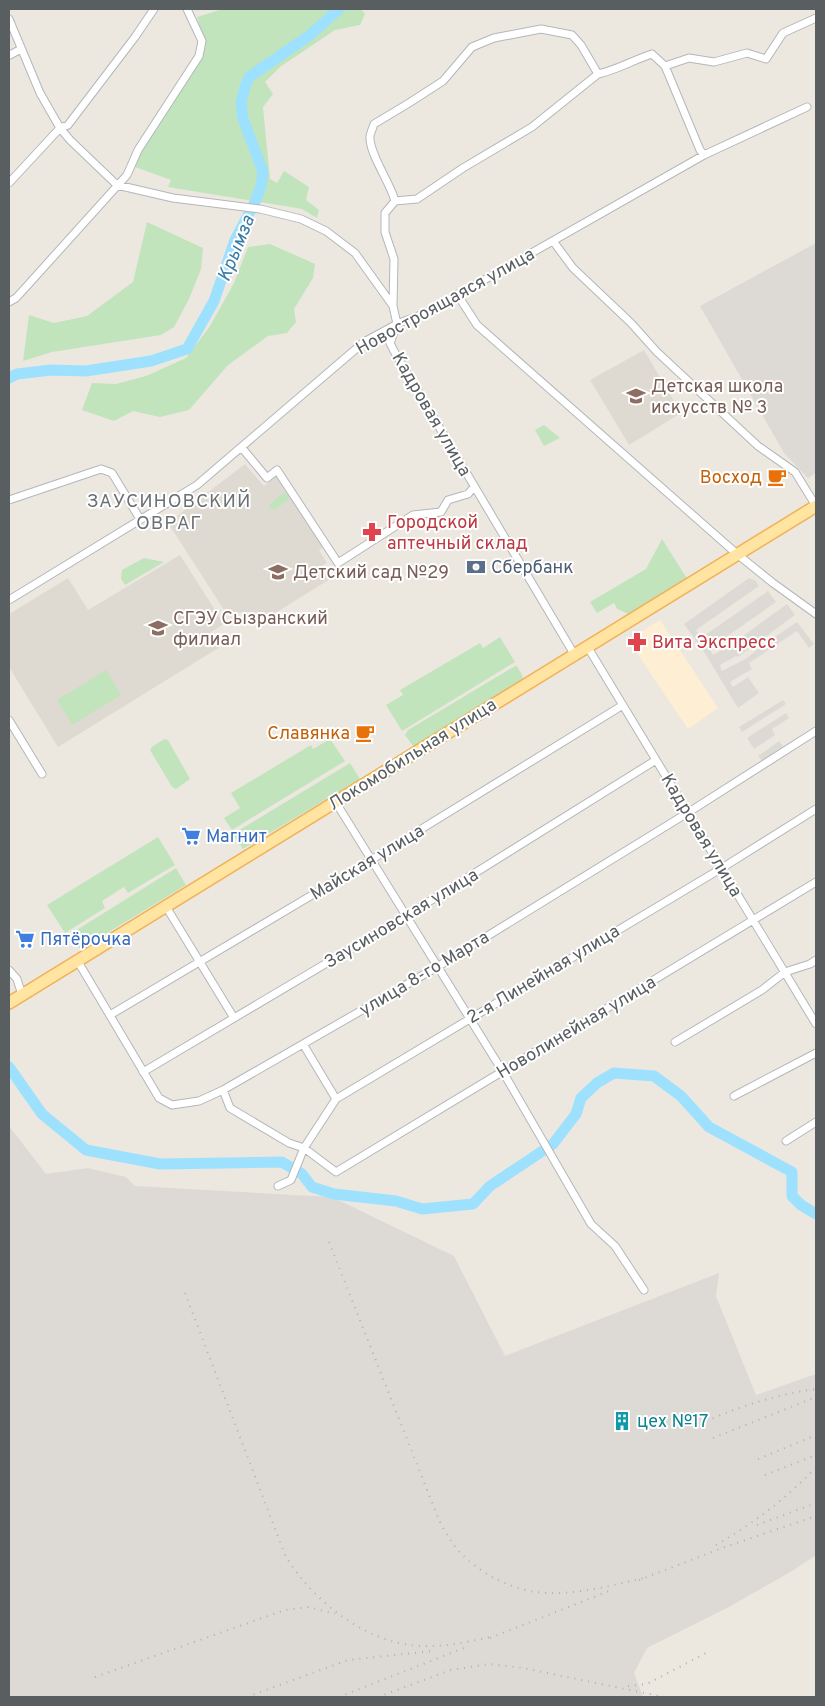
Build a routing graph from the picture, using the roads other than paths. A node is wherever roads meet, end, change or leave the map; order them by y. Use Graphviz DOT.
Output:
graph roads {
  1 [pos="154,9"];
  2 [pos="187,9"];
  3 [pos="816,18"];
  4 [pos="9,19"];
  5 [pos="22,49"];
  6 [pos="9,54"];
  7 [pos="665,66"];
  8 [pos="598,74"];
  9 [pos="807,107"];
  10 [pos="60,128"];
  11 [pos="704,155"];
  12 [pos="9,183"];
  13 [pos="117,185"];
  14 [pos="396,201"];
  15 [pos="553,241"];
  16 [pos="458,294"];
  17 [pos="9,302"];
  18 [pos="393,306"];
  19 [pos="397,324"];
  20 [pos="242,448"];
  21 [pos="474,487"];
  22 [pos="9,500"];
  23 [pos="816,506"];
  24 [pos="140,519"];
  25 [pos="737,554"];
  26 [pos="9,600"];
  27 [pos="816,614"];
  28 [pos="587,646"];
  29 [pos="574,654"];
  30 [pos="623,705"];
  31 [pos="9,720"];
  32 [pos="816,731"];
  33 [pos="656,760"];
  34 [pos="42,774"];
  35 [pos="335,801"];
  36 [pos="816,809"];
  37 [pos="689,812"];
  38 [pos="371,860"];
  39 [pos="722,868"];
  40 [pos="816,882"];
  41 [pos="166,905"];
  42 [pos="406,916"];
  43 [pos="753,919"];
  44 [pos="77,960"];
  45 [pos="816,960"];
  46 [pos="201,961"];
  47 [pos="437,967"];
  48 [pos="9,970"];
  49 [pos="785,972"];
  50 [pos="22,996"];
  51 [pos="9,1003"];
  52 [pos="110,1015"];
  53 [pos="234,1018"];
  54 [pos="469,1018"];
  55 [pos="816,1024"];
  56 [pos="675,1042"];
  57 [pos="303,1044"];
  58 [pos="816,1052"];
  59 [pos="143,1072"];
  60 [pos="503,1072"];
  61 [pos="223,1090"];
  62 [pos="734,1096"];
  63 [pos="336,1099"];
  64 [pos="816,1122"];
  65 [pos="786,1140"];
  66 [pos="304,1148"];
  67 [pos="278,1186"];
  68 [pos="644,1290"];
  1 -- 10 [label="street"];
  2 -- 13 [label="street"];
  3 -- 7 [label="street"];
  4 -- 5 [label="street"];
  5 -- 6 [label="street"];
  5 -- 10 [label="street"];
  7 -- 8 [label="street"];
  7 -- 11 [label="street"];
  8 -- 14 [label="street"];
  8 -- 14 [label="street"];
  9 -- 11 [label="street, Новостроящаяся улица"];
  10 -- 12 [label="street"];
  10 -- 13 [label="street"];
  11 -- 15 [label="street, Новостроящаяся улица"];
  13 -- 17 [label="street"];
  13 -- 18 [label="street, Кадровая улица"];
  14 -- 18 [label="street"];
  15 -- 16 [label="street, Новостроящаяся улица"];
  15 -- 23 [label="street"];
  16 -- 19 [label="street, Новостроящаяся улица"];
  16 -- 25 [label="street"];
  18 -- 19 [label="street, Кадровая улица"];
  19 -- 20 [label="street, Новостроящаяся улица"];
  19 -- 21 [label="street, Кадровая улица"];
  20 -- 21 [label="street"];
  20 -- 24 [label="street, Новостроящаяся улица"];
  21 -- 29 [label="street, Кадровая улица"];
  22 -- 24 [label="street"];
  23 -- 25 [label="main road, Локомобильная улица"];
  24 -- 26 [label="street, Новостроящаяся улица"];
  25 -- 27 [label="street"];
  25 -- 28 [label="main road, Локомобильная улица"];
  28 -- 29 [label="main road, Локомобильная улица"];
  28 -- 30 [label="street, Кадровая улица"];
  29 -- 35 [label="main road, Локомобильная улица"];
  30 -- 33 [label="street, Кадровая улица"];
  30 -- 38 [label="street, Майская улица"];
  31 -- 34 [label="street"];
  32 -- 37 [label="street, улица 8-го Марта"];
  33 -- 37 [label="street, Кадровая улица"];
  33 -- 42 [label="street, Заусиновская улица"];
  35 -- 38 [label="street"];
  35 -- 41 [label="main road, Локомобильная улица"];
  36 -- 39 [label="street, 2-я Линейная улица"];
  37 -- 39 [label="street, Кадровая улица"];
  37 -- 47 [label="street, улица 8-го Марта"];
  38 -- 42 [label="street"];
  38 -- 46 [label="street, Майская улица"];
  39 -- 43 [label="street, Кадровая улица"];
  39 -- 54 [label="street, 2-я Линейная улица"];
  40 -- 43 [label="street, Новолинейная улица"];
  41 -- 44 [label="main road, Локомобильная улица"];
  41 -- 46 [label="street"];
  42 -- 47 [label="street"];
  42 -- 53 [label="street, Заусиновская улица"];
  43 -- 49 [label="street, Кадровая улица"];
  43 -- 60 [label="street, Новолинейная улица"];
  44 -- 50 [label="main road, Локомобильная улица"];
  44 -- 52 [label="street, улица 8-го Марта"];
  45 -- 49 [label="street"];
  46 -- 52 [label="street, Майская улица"];
  46 -- 53 [label="street"];
  47 -- 54 [label="street"];
  47 -- 57 [label="street, улица 8-го Марта"];
  48 -- 50 [label="street"];
  49 -- 55 [label="street, Кадровая улица"];
  49 -- 56 [label="street"];
  50 -- 51 [label="main road, Локомобильная улица"];
  52 -- 59 [label="street, улица 8-го Марта"];
  53 -- 59 [label="street, Заусиновская улица"];
  54 -- 60 [label="street"];
  54 -- 63 [label="street, 2-я Линейная улица"];
  57 -- 61 [label="street, улица 8-го Марта"];
  57 -- 63 [label="street"];
  58 -- 62 [label="street"];
  59 -- 61 [label="street, улица 8-го Марта"];
  60 -- 66 [label="street, Новолинейная улица"];
  60 -- 68 [label="street"];
  61 -- 66 [label="street"];
  63 -- 66 [label="street, 2-я Линейная улица"];
  64 -- 65 [label="street"];
  66 -- 67 [label="street, 2-я Линейная улица"];
}
